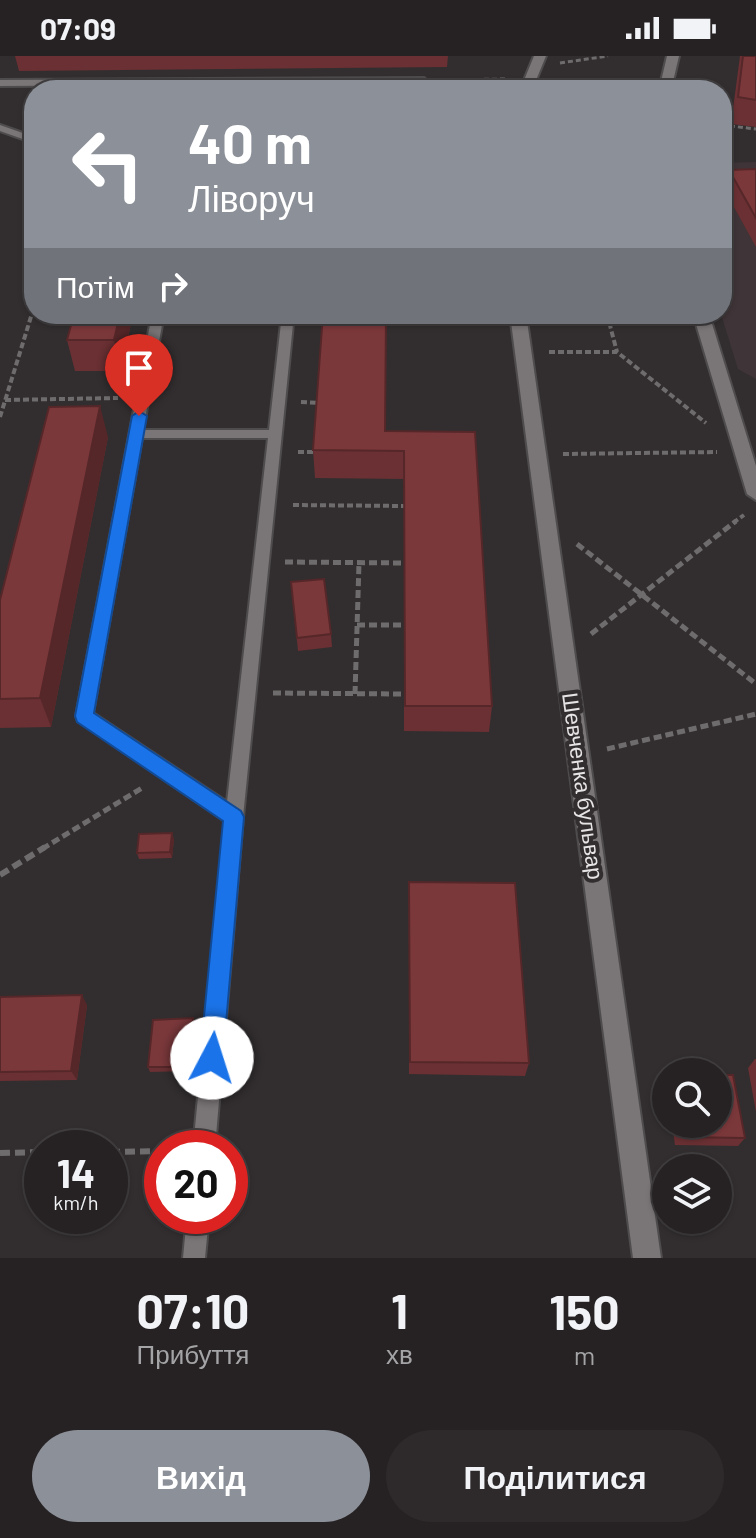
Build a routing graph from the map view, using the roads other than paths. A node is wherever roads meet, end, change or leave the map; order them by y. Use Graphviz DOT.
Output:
graph roads {
  1 [pos="673,56"];
  2 [pos="667,80"];
  3 [pos="0,83"];
  4 [pos="24,83"];
  5 [pos="0,128"];
  6 [pos="24,136"];
  7 [pos="156,324"];
  8 [pos="287,324"];
  9 [pos="519,324"];
  10 [pos="704,324"];
  11 [pos="136,434"];
  12 [pos="276,434"];
  13 [pos="756,494"];
  14 [pos="234,817"];
  15 [pos="206,1130"];
  16 [pos="196,1234"];
  17 [pos="194,1258"];
  18 [pos="647,1258"];
  1 -- 2 [label="street"];
  3 -- 4 [label="lane"];
  5 -- 6 [label="lane"];
  7 -- 11 [label="lane"];
  8 -- 12 [label="lane"];
  9 -- 18 [label="street, Шевченка бульвар"];
  10 -- 13 [label="street"];
  11 -- 12 [label="lane"];
  11 -- 14 [label="lane"];
  12 -- 14 [label="lane"];
  14 -- 15 [label="lane"];
  16 -- 17 [label="lane"];
}
